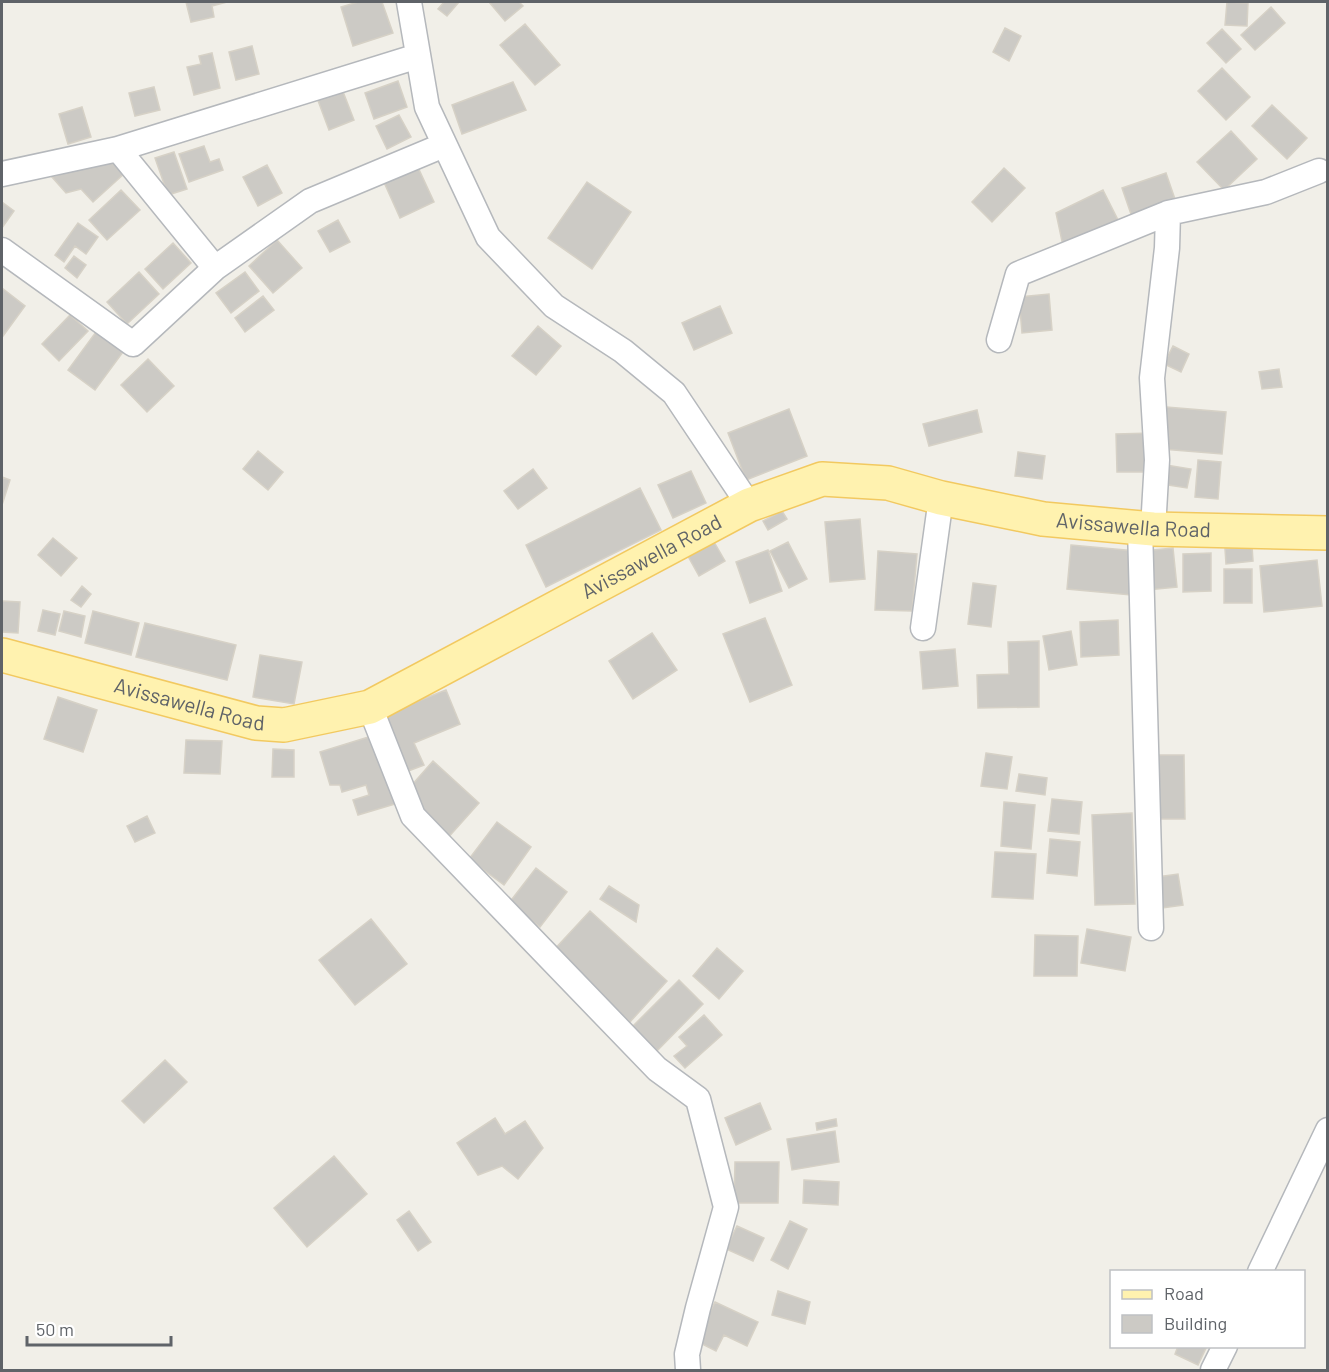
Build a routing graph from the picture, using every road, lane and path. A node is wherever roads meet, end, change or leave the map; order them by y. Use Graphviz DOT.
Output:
graph roads {
  1 [pos="409,2"];
  2 [pos="418,57"];
  3 [pos="444,145"];
  4 [pos="118,149"];
  5 [pos="1319,171"];
  6 [pos="2,174"];
  7 [pos="1168,213"];
  8 [pos="2,250"];
  9 [pos="214,268"];
  10 [pos="999,340"];
  11 [pos="941,498"];
  12 [pos="749,505"];
  13 [pos="1147,528"];
  14 [pos="1328,533"];
  15 [pos="923,628"];
  16 [pos="2,655"];
  17 [pos="370,707"];
  18 [pos="1152,928"];
  19 [pos="1328,1130"];
  20 [pos="1261,1270"];
  21 [pos="1224,1348"];
  22 [pos="688,1371"];
  23 [pos="1213,1371"];
  1 -- 2 [label="street"];
  2 -- 3 [label="street"];
  2 -- 4 [label="street"];
  3 -- 9 [label="street"];
  3 -- 12 [label="street"];
  4 -- 6 [label="street"];
  4 -- 9 [label="street"];
  5 -- 7 [label="street"];
  7 -- 10 [label="street"];
  7 -- 13 [label="street"];
  8 -- 9 [label="street"];
  11 -- 12 [label="main road, Avissawella Road"];
  11 -- 13 [label="main road, Avissawella Road"];
  11 -- 15 [label="street"];
  12 -- 17 [label="main road, Avissawella Road"];
  13 -- 14 [label="main road, Avissawella Road"];
  13 -- 18 [label="street"];
  16 -- 17 [label="main road, Avissawella Road"];
  17 -- 22 [label="street"];
  19 -- 20 [label="street"];
  21 -- 23 [label="street"];
}
